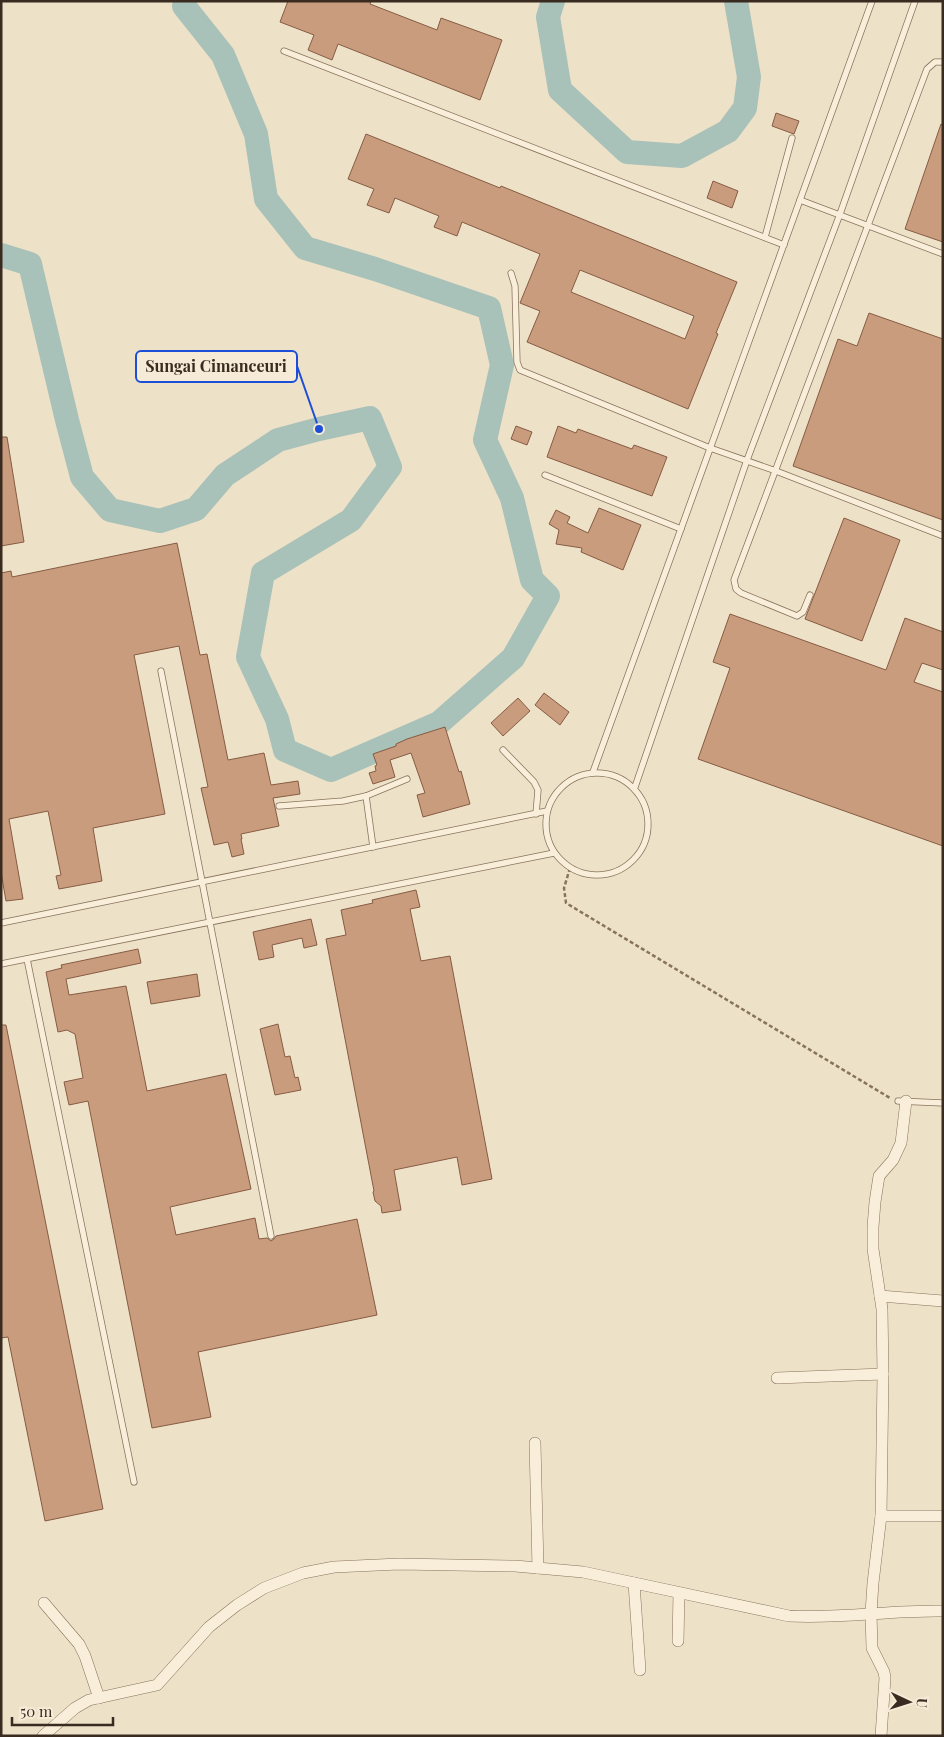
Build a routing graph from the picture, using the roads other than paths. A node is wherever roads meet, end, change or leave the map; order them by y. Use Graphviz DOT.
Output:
graph roads {
  1 [pos="872,1"];
  2 [pos="916,1"];
  3 [pos="284,51"];
  4 [pos="943,62"];
  5 [pos="792,138"];
  6 [pos="800,200"];
  7 [pos="840,214"];
  8 [pos="868,225"];
  9 [pos="765,237"];
  10 [pos="784,245"];
  11 [pos="943,254"];
  12 [pos="511,273"];
  13 [pos="710,448"];
  14 [pos="747,460"];
  15 [pos="776,471"];
  16 [pos="545,475"];
  17 [pos="681,529"];
  18 [pos="943,536"];
  19 [pos="810,595"];
  20 [pos="161,672"];
  21 [pos="503,750"];
  22 [pos="593,772"];
  23 [pos="407,779"];
  24 [pos="634,787"];
  25 [pos="366,796"];
  26 [pos="279,806"];
  27 [pos="547,811"];
  28 [pos="536,814"];
  29 [pos="373,847"];
  30 [pos="554,853"];
  31 [pos="202,882"];
  32 [pos="1,922"];
  33 [pos="210,922"];
  34 [pos="27,959"];
  35 [pos="1,964"];
  36 [pos="902,1101"];
  37 [pos="943,1103"];
  38 [pos="271,1236"];
  39 [pos="880,1296"];
  40 [pos="943,1301"];
  41 [pos="883,1374"];
  42 [pos="776,1378"];
  43 [pos="535,1443"];
  44 [pos="134,1482"];
  45 [pos="881,1516"];
  46 [pos="943,1516"];
  47 [pos="538,1568"];
  48 [pos="634,1583"];
  49 [pos="680,1593"];
  50 [pos="44,1603"];
  51 [pos="943,1611"];
  52 [pos="871,1613"];
  53 [pos="678,1642"];
  54 [pos="640,1670"];
  55 [pos="99,1698"];
  56 [pos="43,1736"];
  57 [pos="881,1736"];
  1 -- 6 [label="lane"];
  2 -- 7 [label="lane"];
  3 -- 9 [label="lane"];
  4 -- 8 [label="lane"];
  5 -- 9 [label="lane"];
  6 -- 7 [label="lane"];
  6 -- 10 [label="lane"];
  7 -- 8 [label="lane"];
  7 -- 14 [label="lane"];
  8 -- 11 [label="lane"];
  8 -- 15 [label="lane"];
  9 -- 10 [label="lane"];
  10 -- 13 [label="lane"];
  12 -- 13 [label="lane"];
  13 -- 14 [label="lane"];
  13 -- 17 [label="lane"];
  14 -- 15 [label="lane"];
  14 -- 24 [label="lane"];
  15 -- 18 [label="lane"];
  15 -- 19 [label="lane"];
  16 -- 17 [label="lane"];
  17 -- 22 [label="lane"];
  20 -- 31 [label="lane"];
  21 -- 28 [label="lane"];
  22 -- 24 [label="lane"];
  22 -- 27 [label="lane"];
  23 -- 25 [label="lane"];
  24 -- 30 [label="lane"];
  25 -- 26 [label="lane"];
  25 -- 29 [label="lane"];
  27 -- 28 [label="lane"];
  27 -- 30 [label="lane"];
  28 -- 29 [label="lane"];
  29 -- 31 [label="lane"];
  30 -- 33 [label="lane"];
  31 -- 32 [label="lane"];
  31 -- 33 [label="lane"];
  33 -- 34 [label="lane"];
  33 -- 38 [label="lane"];
  34 -- 35 [label="lane"];
  34 -- 44 [label="lane"];
  36 -- 37 [label="lane"];
  36 -- 39 [label="street"];
  39 -- 40 [label="street"];
  39 -- 41 [label="street"];
  41 -- 42 [label="street"];
  41 -- 45 [label="street"];
  43 -- 47 [label="street"];
  45 -- 46 [label="street"];
  45 -- 52 [label="street"];
  47 -- 48 [label="street"];
  47 -- 55 [label="street"];
  48 -- 49 [label="street"];
  48 -- 54 [label="street"];
  49 -- 52 [label="street"];
  49 -- 53 [label="street"];
  50 -- 55 [label="street"];
  51 -- 52 [label="street"];
  52 -- 57 [label="street"];
  55 -- 56 [label="street"];
}
